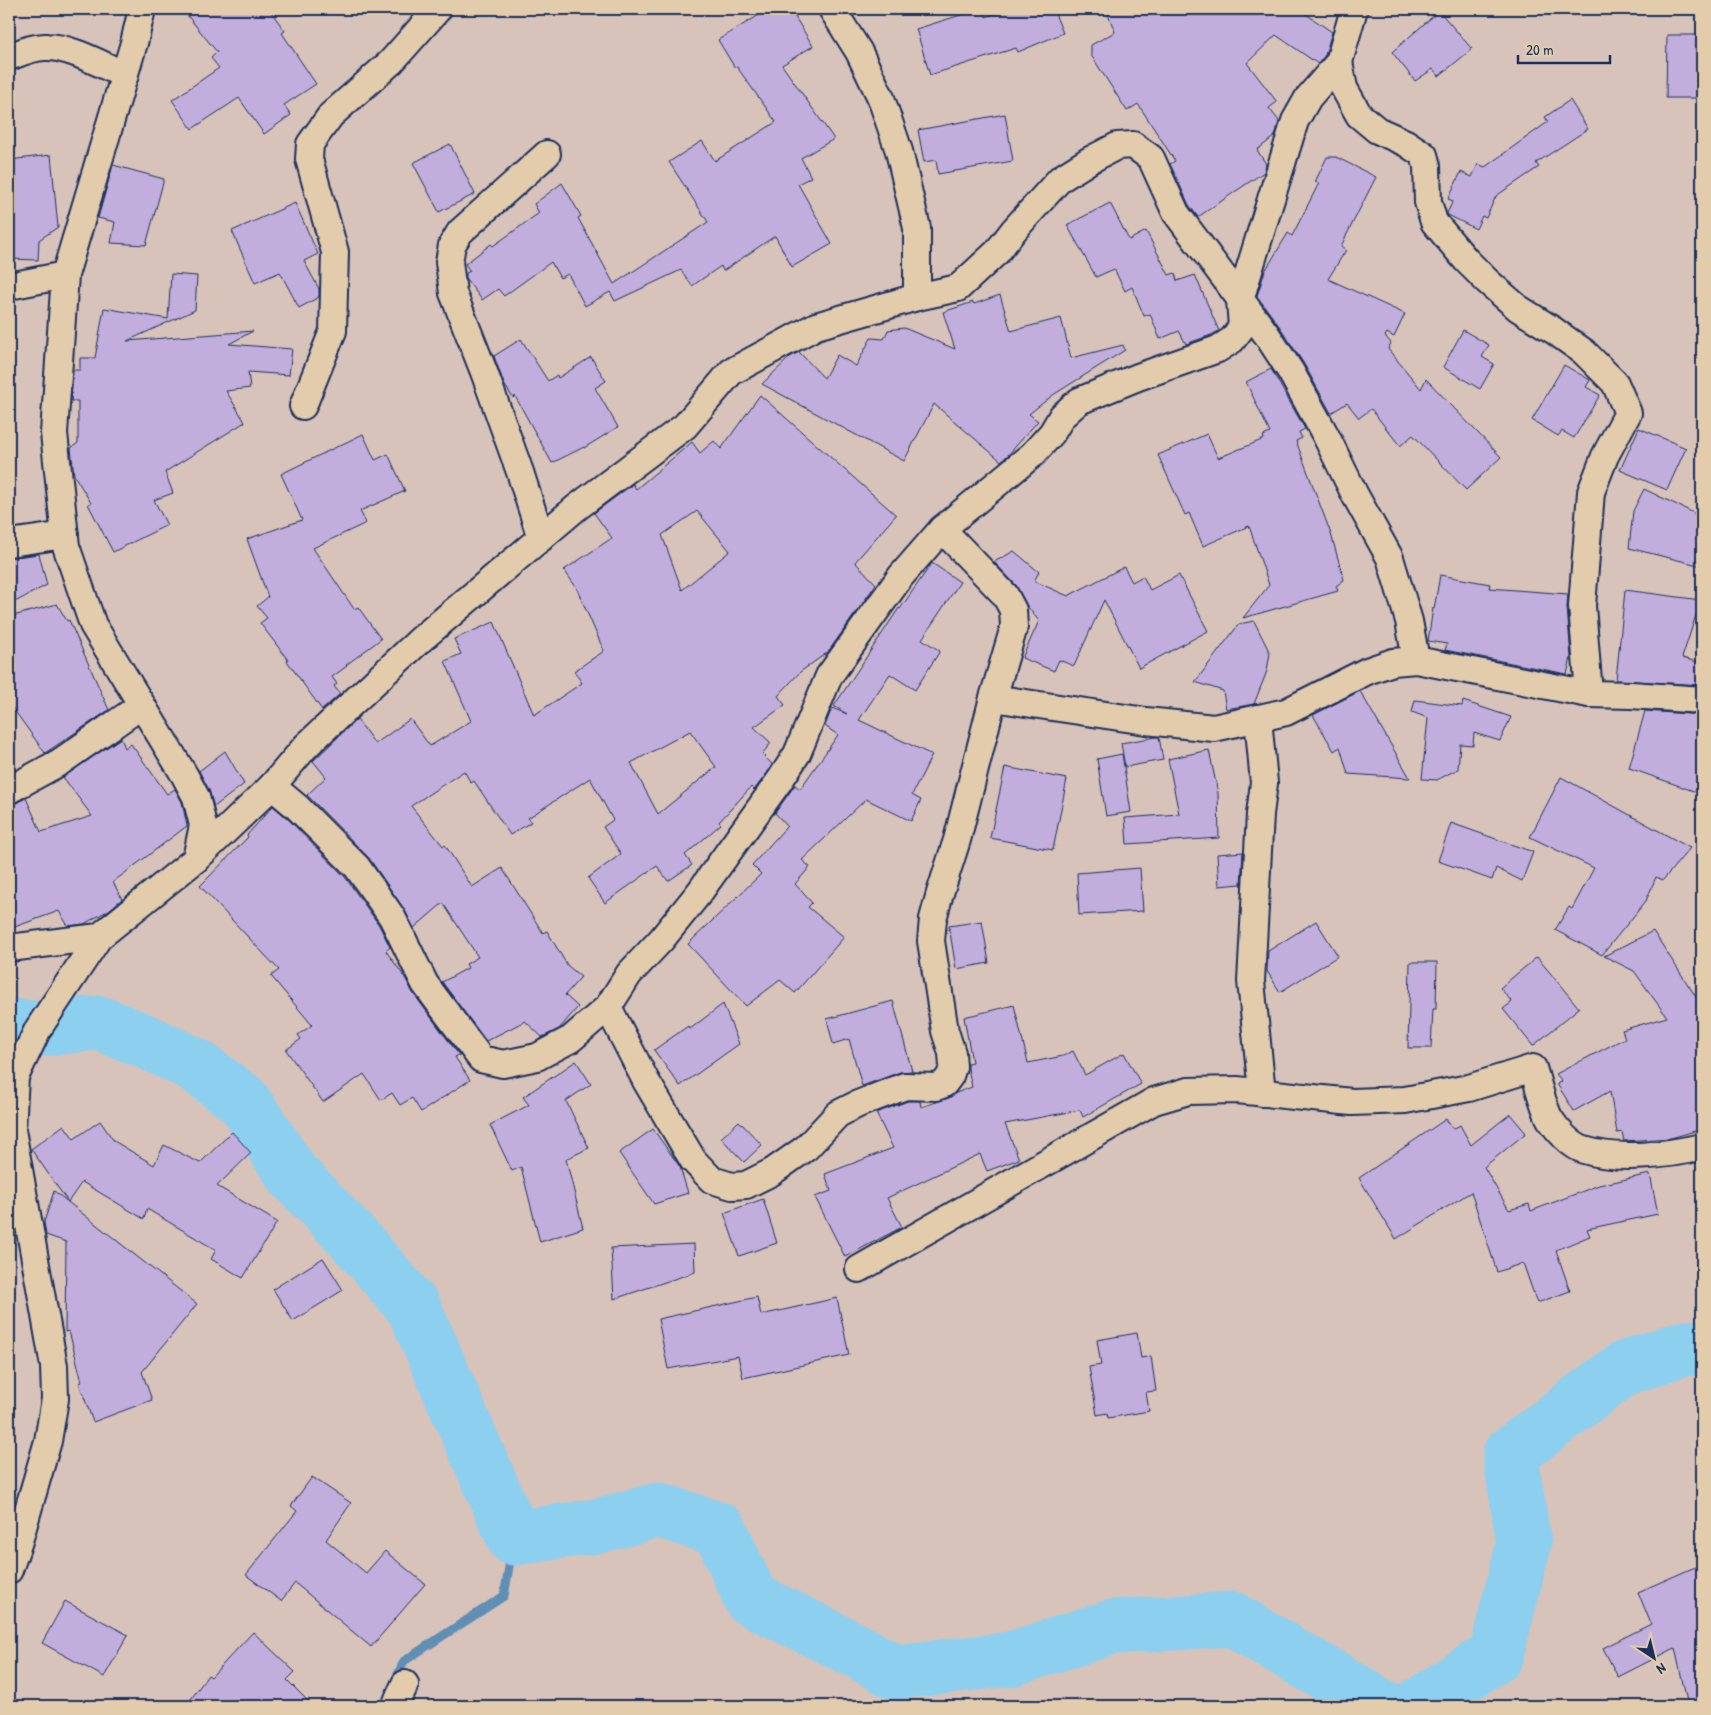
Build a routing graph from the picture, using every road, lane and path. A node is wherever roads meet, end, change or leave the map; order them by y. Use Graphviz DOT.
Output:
graph roads {
  1 [pos="142,9"];
  2 [pos="438,9"];
  3 [pos="832,9"];
  4 [pos="1354,9"];
  5 [pos="9,57"];
  6 [pos="1339,62"];
  7 [pos="125,75"];
  8 [pos="547,154"];
  9 [pos="65,275"];
  10 [pos="9,286"];
  11 [pos="917,297"];
  12 [pos="1240,300"];
  13 [pos="303,406"];
  14 [pos="942,529"];
  15 [pos="65,536"];
  16 [pos="541,538"];
  17 [pos="9,543"];
  18 [pos="1416,660"];
  19 [pos="1589,694"];
  20 [pos="993,698"];
  21 [pos="1702,700"];
  22 [pos="142,705"];
  23 [pos="1258,718"];
  24 [pos="272,786"];
  25 [pos="9,790"];
  26 [pos="196,859"];
  27 [pos="99,937"];
  28 [pos="9,948"];
  29 [pos="608,1007"];
  30 [pos="1262,1093"];
  31 [pos="1702,1147"];
  32 [pos="859,1269"];
  33 [pos="9,1570"];
  1 -- 7 [label="street"];
  2 -- 13 [label="street"];
  3 -- 11 [label="street"];
  4 -- 6 [label="street"];
  5 -- 7 [label="street"];
  6 -- 12 [label="street"];
  6 -- 19 [label="street"];
  7 -- 9 [label="street"];
  8 -- 16 [label="street"];
  9 -- 10 [label="street"];
  9 -- 15 [label="street"];
  11 -- 12 [label="street"];
  11 -- 16 [label="street"];
  12 -- 14 [label="street"];
  12 -- 18 [label="street"];
  14 -- 20 [label="street"];
  14 -- 29 [label="street"];
  15 -- 17 [label="street"];
  15 -- 22 [label="street"];
  16 -- 24 [label="street"];
  18 -- 19 [label="street"];
  18 -- 23 [label="street"];
  19 -- 21 [label="street"];
  20 -- 23 [label="street"];
  20 -- 29 [label="street"];
  22 -- 25 [label="street"];
  22 -- 26 [label="street"];
  23 -- 30 [label="street"];
  24 -- 26 [label="street"];
  24 -- 29 [label="street"];
  26 -- 27 [label="street"];
  27 -- 28 [label="street"];
  27 -- 33 [label="street"];
  30 -- 31 [label="street"];
  30 -- 32 [label="street"];
}
